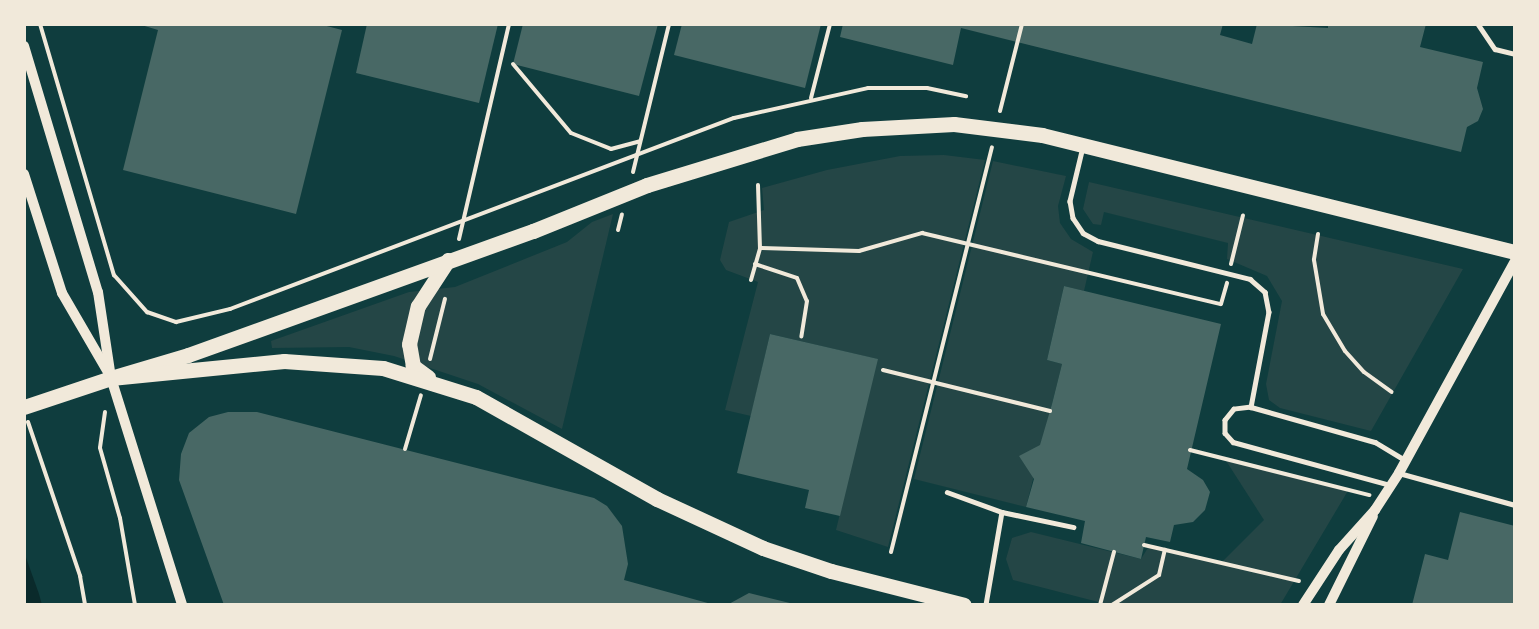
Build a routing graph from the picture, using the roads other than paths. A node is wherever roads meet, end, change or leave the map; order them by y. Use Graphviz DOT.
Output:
graph roads {
  1 [pos="1478,24"];
  2 [pos="24,46"];
  3 [pos="1515,54"];
  4 [pos="1084,145"];
  5 [pos="24,174"];
  6 [pos="1515,252"];
  7 [pos="448,260"];
  8 [pos="1515,261"];
  9 [pos="111,378"];
  10 [pos="429,380"];
  11 [pos="1251,407"];
  12 [pos="24,408"];
  13 [pos="1406,461"];
  14 [pos="1399,473"];
  15 [pos="1392,485"];
  16 [pos="947,492"];
  17 [pos="1515,505"];
  18 [pos="1375,510"];
  19 [pos="1002,513"];
  20 [pos="1073,527"];
  21 [pos="182,605"];
  22 [pos="964,605"];
  23 [pos="986,605"];
  24 [pos="1303,605"];
  25 [pos="1329,605"];
  1 -- 3 [label="lane"];
  2 -- 9 [label="street"];
  4 -- 6 [label="main road"];
  4 -- 7 [label="main road"];
  4 -- 11 [label="lane"];
  5 -- 9 [label="street"];
  7 -- 9 [label="main road"];
  7 -- 10 [label="main road"];
  8 -- 13 [label="street"];
  9 -- 10 [label="main road"];
  9 -- 12 [label="main road"];
  9 -- 21 [label="street"];
  10 -- 22 [label="main road"];
  11 -- 13 [label="lane"];
  11 -- 15 [label="lane"];
  13 -- 14 [label="street"];
  14 -- 15 [label="street"];
  14 -- 17 [label="lane"];
  15 -- 18 [label="street"];
  16 -- 19 [label="lane"];
  18 -- 24 [label="street"];
  18 -- 25 [label="street"];
  19 -- 20 [label="lane"];
  19 -- 23 [label="lane"];
}
